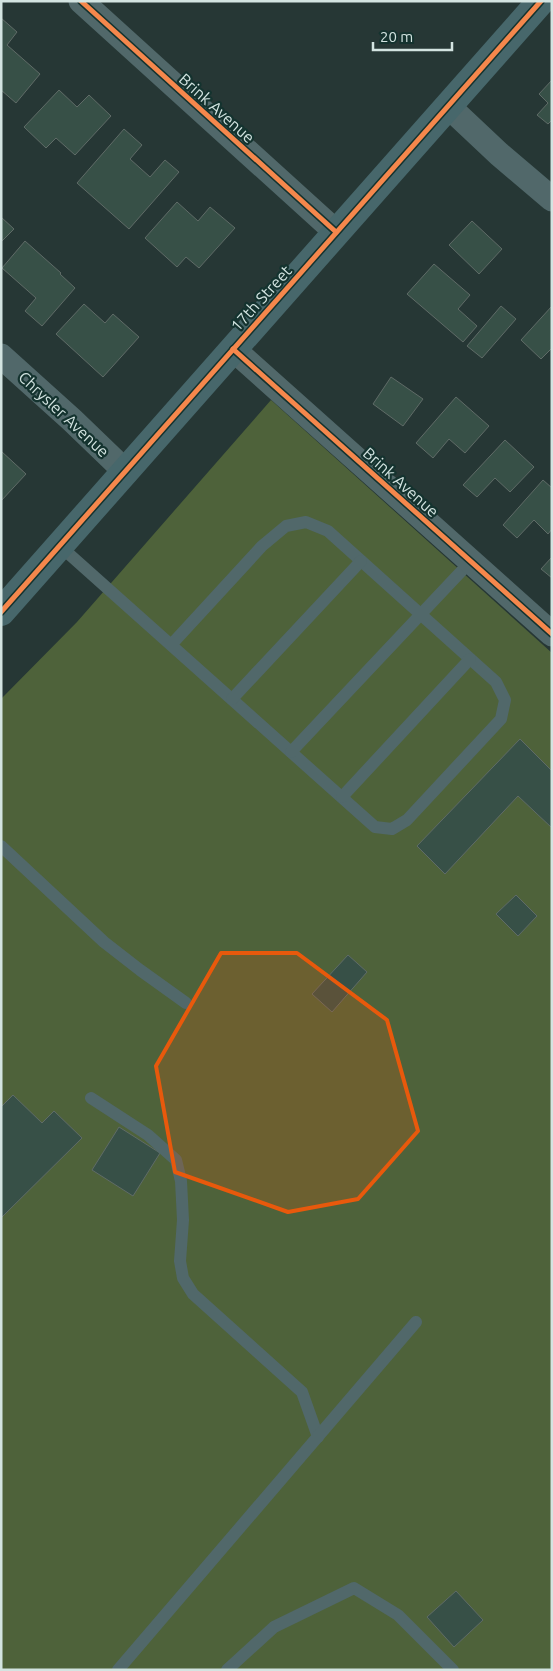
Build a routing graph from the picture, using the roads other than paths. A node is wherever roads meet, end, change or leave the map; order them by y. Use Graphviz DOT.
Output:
graph roads {
  1 [pos="82,1"];
  2 [pos="541,1"];
  3 [pos="448,106"];
  4 [pos="552,199"];
  5 [pos="336,232"];
  6 [pos="233,349"];
  7 [pos="1,356"];
  8 [pos="126,472"];
  9 [pos="60,546"];
  10 [pos="361,561"];
  11 [pos="471,561"];
  12 [pos="1,612"];
  13 [pos="421,614"];
  14 [pos="552,634"];
  15 [pos="172,645"];
  16 [pos="470,658"];
  17 [pos="232,699"];
  18 [pos="292,752"];
  19 [pos="342,797"];
  20 [pos="1,846"];
  21 [pos="186,1003"];
  22 [pos="92,1098"];
  23 [pos="416,1322"];
  24 [pos="318,1437"];
  25 [pos="118,1670"];
  26 [pos="227,1670"];
  27 [pos="453,1670"];
  1 -- 5 [label="street, Brink Avenue"];
  2 -- 3 [label="main road, 17th Street"];
  3 -- 4 [label="street"];
  3 -- 5 [label="main road, 17th Street"];
  5 -- 6 [label="main road, 17th Street"];
  6 -- 8 [label="main road, 17th Street"];
  6 -- 11 [label="street, Brink Avenue"];
  7 -- 8 [label="street, Chrysler Avenue"];
  8 -- 9 [label="main road, 17th Street"];
  9 -- 12 [label="main road, 17th Street"];
  9 -- 15 [label="lane"];
  10 -- 13 [label="lane"];
  10 -- 15 [label="lane"];
  10 -- 17 [label="lane"];
  11 -- 13 [label="lane"];
  11 -- 14 [label="street, Brink Avenue"];
  13 -- 16 [label="lane"];
  13 -- 18 [label="lane"];
  15 -- 17 [label="lane"];
  16 -- 19 [label="lane"];
  16 -- 19 [label="lane"];
  17 -- 18 [label="lane"];
  18 -- 19 [label="lane"];
  20 -- 21 [label="lane"];
  22 -- 24 [label="lane"];
  23 -- 24 [label="lane"];
  24 -- 25 [label="lane"];
  26 -- 27 [label="lane"];
}
